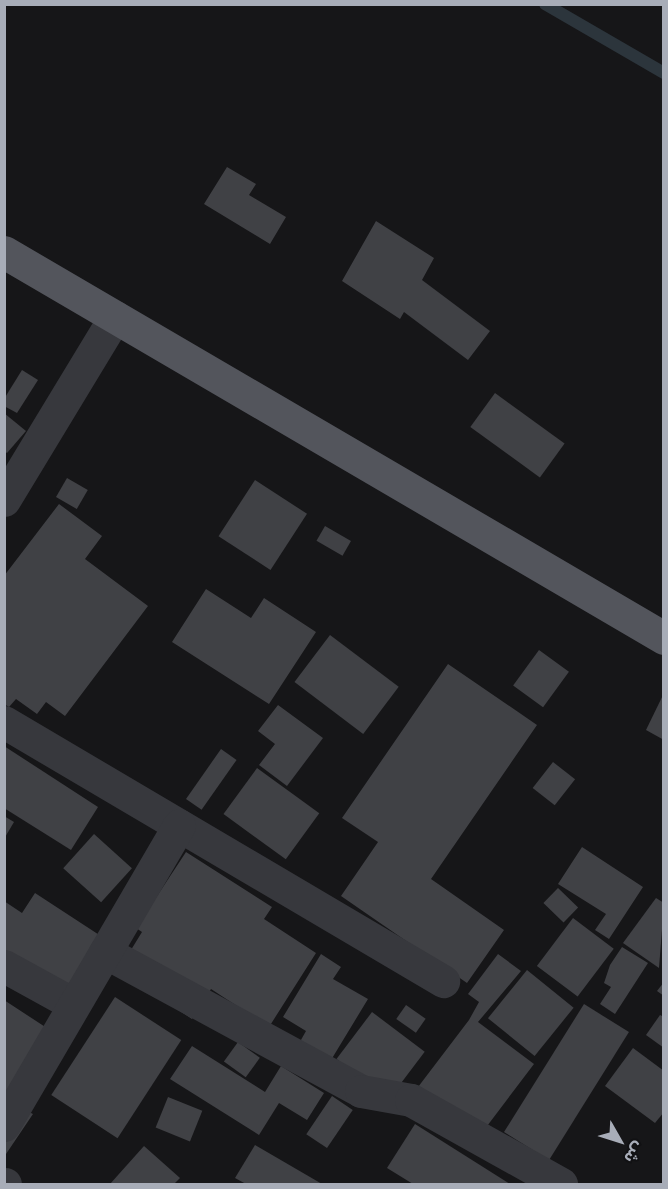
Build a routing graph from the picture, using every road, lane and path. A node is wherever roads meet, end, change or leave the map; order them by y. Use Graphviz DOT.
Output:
graph roads {
  1 [pos="4,252"];
  2 [pos="115,317"];
  3 [pos="4,500"];
  4 [pos="663,638"];
  5 [pos="4,722"];
  6 [pos="179,825"];
  7 [pos="105,952"];
  8 [pos="4,966"];
  9 [pos="443,981"];
  10 [pos="73,1004"];
  11 [pos="4,1125"];
  12 [pos="561,1185"];
  1 -- 2 [label="main road"];
  2 -- 3 [label="street"];
  2 -- 4 [label="main road"];
  5 -- 6 [label="street"];
  6 -- 7 [label="street"];
  6 -- 9 [label="street"];
  7 -- 10 [label="street"];
  7 -- 12 [label="street"];
  8 -- 10 [label="street"];
  10 -- 11 [label="street"];
}
